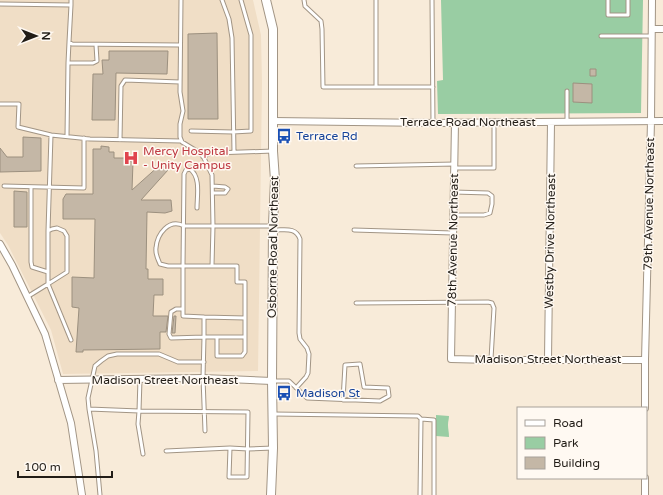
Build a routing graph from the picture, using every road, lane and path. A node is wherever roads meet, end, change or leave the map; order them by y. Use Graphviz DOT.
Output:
graph roads {
  1 [pos="71,0"];
  2 [pos="181,0"];
  3 [pos="222,0"];
  4 [pos="241,0"];
  5 [pos="266,0"];
  6 [pos="304,0"];
  7 [pos="376,0"];
  8 [pos="432,0"];
  9 [pos="608,0"];
  10 [pos="628,0"];
  11 [pos="652,0"];
  12 [pos="0,4"];
  13 [pos="71,5"];
  14 [pos="663,29"];
  15 [pos="652,33"];
  16 [pos="602,36"];
  17 [pos="69,42"];
  18 [pos="96,45"];
  19 [pos="180,45"];
  20 [pos="68,63"];
  21 [pos="180,82"];
  22 [pos="376,87"];
  23 [pos="433,87"];
  24 [pos="567,92"];
  25 [pos="0,104"];
  26 [pos="273,121"];
  27 [pos="651,121"];
  28 [pos="663,121"];
  29 [pos="455,122"];
  30 [pos="494,122"];
  31 [pos="551,122"];
  32 [pos="567,122"];
  33 [pos="433,123"];
  34 [pos="191,131"];
  35 [pos="233,132"];
  36 [pos="51,135"];
  37 [pos="67,136"];
  38 [pos="84,138"];
  39 [pos="120,140"];
  40 [pos="181,141"];
  41 [pos="273,151"];
  42 [pos="234,152"];
  43 [pos="203,157"];
  44 [pos="356,166"];
  45 [pos="454,166"];
  46 [pos="4,186"];
  47 [pos="212,186"];
  48 [pos="31,187"];
  49 [pos="49,188"];
  50 [pos="454,192"];
  51 [pos="212,193"];
  52 [pos="197,208"];
  53 [pos="454,215"];
  54 [pos="184,226"];
  55 [pos="213,226"];
  56 [pos="273,228"];
  57 [pos="354,230"];
  58 [pos="48,231"];
  59 [pos="454,233"];
  60 [pos="0,244"];
  61 [pos="184,266"];
  62 [pos="212,266"];
  63 [pos="48,272"];
  64 [pos="48,284"];
  65 [pos="27,297"];
  66 [pos="452,302"];
  67 [pos="356,303"];
  68 [pos="183,309"];
  69 [pos="204,317"];
  70 [pos="245,318"];
  71 [pos="217,337"];
  72 [pos="245,337"];
  73 [pos="204,338"];
  74 [pos="71,340"];
  75 [pos="451,359"];
  76 [pos="491,360"];
  77 [pos="548,360"];
  78 [pos="646,360"];
  79 [pos="204,362"];
  80 [pos="203,378"];
  81 [pos="140,379"];
  82 [pos="58,380"];
  83 [pos="92,380"];
  84 [pos="272,381"];
  85 [pos="296,388"];
  86 [pos="343,400"];
  87 [pos="645,407"];
  88 [pos="89,409"];
  89 [pos="139,411"];
  90 [pos="204,411"];
  91 [pos="272,414"];
  92 [pos="421,419"];
  93 [pos="205,431"];
  94 [pos="230,448"];
  95 [pos="273,448"];
  96 [pos="248,449"];
  97 [pos="166,451"];
  98 [pos="143,454"];
  99 [pos="645,479"];
  100 [pos="82,495"];
  101 [pos="100,495"];
  102 [pos="271,495"];
  103 [pos="420,495"];
  104 [pos="434,495"];
  105 [pos="645,495"];
  1 -- 13 [label="lane"];
  2 -- 19 [label="lane"];
  3 -- 35 [label="lane"];
  4 -- 35 [label="lane"];
  5 -- 26 [label="street, Osborne Road Northeast"];
  6 -- 22 [label="lane"];
  7 -- 22 [label="lane"];
  8 -- 23 [label="lane"];
  9 -- 10 [label="lane"];
  11 -- 15 [label="street, 79th Avenue Northeast"];
  12 -- 13 [label="lane"];
  13 -- 17 [label="lane"];
  14 -- 15 [label="street"];
  15 -- 16 [label="lane"];
  15 -- 27 [label="street, 79th Avenue Northeast"];
  17 -- 18 [label="lane"];
  17 -- 20 [label="lane"];
  18 -- 19 [label="lane"];
  18 -- 20 [label="lane"];
  19 -- 21 [label="lane"];
  20 -- 37 [label="lane"];
  21 -- 39 [label="lane"];
  21 -- 40 [label="lane"];
  22 -- 23 [label="lane"];
  23 -- 33 [label="lane"];
  24 -- 32 [label="lane"];
  25 -- 36 [label="lane"];
  26 -- 33 [label="street, Terrace Road Northeast"];
  26 -- 41 [label="street, Osborne Road Northeast"];
  27 -- 28 [label="street, Terrace Road Northeast"];
  27 -- 32 [label="street, Terrace Road Northeast"];
  27 -- 78 [label="street, 79th Avenue Northeast"];
  29 -- 30 [label="street, Terrace Road Northeast"];
  29 -- 33 [label="street, Terrace Road Northeast"];
  29 -- 45 [label="street, 78th Avenue Northeast"];
  30 -- 31 [label="street, Terrace Road Northeast"];
  30 -- 45 [label="lane"];
  31 -- 32 [label="street, Terrace Road Northeast"];
  31 -- 77 [label="street, Westby Drive Northeast"];
  34 -- 35 [label="lane"];
  35 -- 42 [label="lane"];
  36 -- 37 [label="lane"];
  36 -- 49 [label="lane"];
  37 -- 38 [label="lane"];
  38 -- 39 [label="lane"];
  38 -- 49 [label="lane"];
  39 -- 40 [label="lane"];
  40 -- 43 [label="lane"];
  41 -- 42 [label="lane"];
  41 -- 56 [label="street, Osborne Road Northeast"];
  42 -- 43 [label="lane"];
  43 -- 47 [label="lane"];
  44 -- 45 [label="lane"];
  45 -- 50 [label="street, 78th Avenue Northeast"];
  46 -- 48 [label="lane"];
  47 -- 51 [label="lane"];
  47 -- 51 [label="lane"];
  48 -- 49 [label="lane"];
  48 -- 63 [label="lane"];
  49 -- 58 [label="lane"];
  50 -- 53 [label="street, 78th Avenue Northeast"];
  50 -- 53 [label="lane"];
  51 -- 55 [label="lane"];
  52 -- 54 [label="lane"];
  53 -- 59 [label="street, 78th Avenue Northeast"];
  54 -- 55 [label="lane"];
  54 -- 61 [label="lane"];
  54 -- 61 [label="lane"];
  55 -- 56 [label="lane"];
  55 -- 62 [label="lane"];
  56 -- 84 [label="street, Osborne Road Northeast"];
  56 -- 85 [label="lane"];
  57 -- 59 [label="lane"];
  58 -- 63 [label="lane"];
  58 -- 64 [label="lane"];
  59 -- 66 [label="street, 78th Avenue Northeast"];
  60 -- 65 [label="street"];
  61 -- 62 [label="lane"];
  61 -- 68 [label="lane"];
  62 -- 70 [label="lane"];
  63 -- 64 [label="lane"];
  64 -- 65 [label="lane"];
  64 -- 74 [label="lane"];
  65 -- 82 [label="street"];
  66 -- 67 [label="lane"];
  66 -- 75 [label="street, 78th Avenue Northeast"];
  66 -- 76 [label="lane"];
  68 -- 69 [label="lane"];
  68 -- 73 [label="lane"];
  69 -- 70 [label="lane"];
  69 -- 73 [label="lane"];
  70 -- 72 [label="lane"];
  71 -- 72 [label="lane"];
  71 -- 72 [label="lane"];
  71 -- 73 [label="lane"];
  73 -- 79 [label="lane"];
  75 -- 76 [label="street, Madison Street Northeast"];
  76 -- 77 [label="street, Madison Street Northeast"];
  77 -- 78 [label="street, Madison Street Northeast"];
  78 -- 87 [label="street, 79th Avenue Northeast"];
  79 -- 80 [label="lane"];
  79 -- 83 [label="lane"];
  80 -- 81 [label="street, Madison Street Northeast"];
  80 -- 84 [label="street, Madison Street Northeast"];
  80 -- 90 [label="lane"];
  81 -- 83 [label="street, Madison Street Northeast"];
  81 -- 89 [label="lane"];
  82 -- 83 [label="street, Madison Street Northeast"];
  82 -- 100 [label="street"];
  83 -- 88 [label="lane"];
  84 -- 85 [label="lane"];
  84 -- 91 [label="street, Osborne Road Northeast"];
  85 -- 86 [label="lane"];
  86 -- 86 [label="lane"];
  88 -- 89 [label="lane"];
  88 -- 101 [label="lane"];
  89 -- 90 [label="lane"];
  89 -- 98 [label="lane"];
  90 -- 93 [label="lane"];
  90 -- 96 [label="lane"];
  91 -- 92 [label="lane"];
  91 -- 95 [label="street, Osborne Road Northeast"];
  92 -- 103 [label="lane"];
  92 -- 104 [label="lane"];
  94 -- 96 [label="lane"];
  94 -- 96 [label="lane"];
  94 -- 97 [label="lane"];
  95 -- 96 [label="lane"];
  95 -- 102 [label="street, Osborne Road Northeast"];
  99 -- 105 [label="street"];
}
